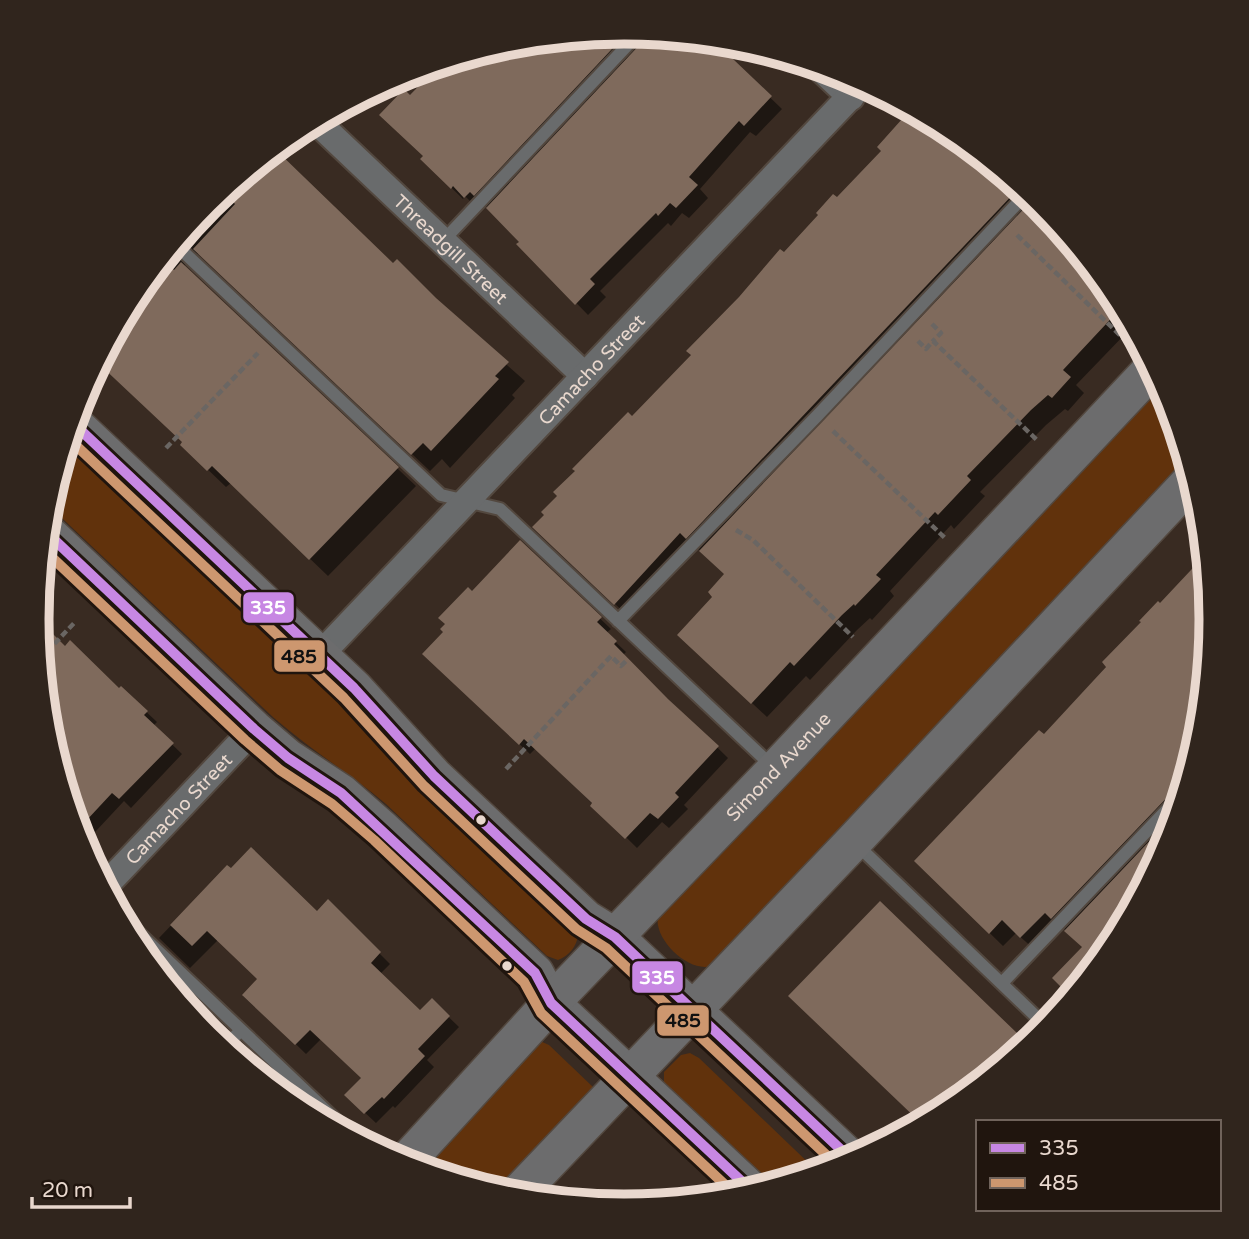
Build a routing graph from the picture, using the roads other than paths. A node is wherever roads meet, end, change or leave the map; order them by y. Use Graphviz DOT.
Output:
graph roads {
  1 [pos="629,44"];
  2 [pos="855,92"];
  3 [pos="324,129"];
  4 [pos="1020,201"];
  5 [pos="443,241"];
  6 [pos="183,251"];
  7 [pos="1139,362"];
  8 [pos="585,376"];
  9 [pos="81,430"];
  10 [pos="1185,488"];
  11 [pos="467,500"];
  12 [pos="55,540"];
  13 [pos="618,621"];
  14 [pos="320,655"];
  15 [pos="254,729"];
  16 [pos="776,769"];
  17 [pos="1169,808"];
  18 [pos="853,842"];
  19 [pos="111,879"];
  20 [pos="615,937"];
  21 [pos="149,943"];
  22 [pos="1002,983"];
  23 [pos="551,1003"];
  24 [pos="692,1010"];
  25 [pos="1039,1019"];
  26 [pos="240,1031"];
  27 [pos="232,1040"];
  28 [pos="628,1077"];
  29 [pos="326,1111"];
  30 [pos="843,1152"];
  31 [pos="413,1154"];
  32 [pos="743,1183"];
  33 [pos="525,1186"];
  1 -- 5 [label="lane"];
  2 -- 8 [label="street, Camacho Street"];
  3 -- 5 [label="street, Threadgill Street"];
  4 -- 13 [label="lane"];
  5 -- 8 [label="street, Threadgill Street"];
  6 -- 11 [label="lane"];
  7 -- 16 [label="street, Simond Avenue"];
  8 -- 11 [label="street, Camacho Street"];
  9 -- 14 [label="street"];
  10 -- 18 [label="street"];
  11 -- 13 [label="lane"];
  11 -- 14 [label="street, Camacho Street"];
  12 -- 15 [label="street"];
  13 -- 16 [label="lane"];
  14 -- 20 [label="street"];
  15 -- 19 [label="street, Camacho Street"];
  15 -- 23 [label="street"];
  16 -- 20 [label="street, Simond Avenue"];
  17 -- 22 [label="lane"];
  18 -- 22 [label="lane"];
  18 -- 24 [label="street"];
  20 -- 23 [label="street, Simond Avenue"];
  20 -- 24 [label="street"];
  21 -- 26 [label="lane"];
  22 -- 25 [label="lane"];
  23 -- 28 [label="street"];
  23 -- 31 [label="street, Simond Avenue"];
  24 -- 28 [label="street"];
  24 -- 30 [label="street"];
  26 -- 27 [label="lane"];
  26 -- 29 [label="lane"];
  28 -- 32 [label="street"];
  28 -- 33 [label="street"];
}
